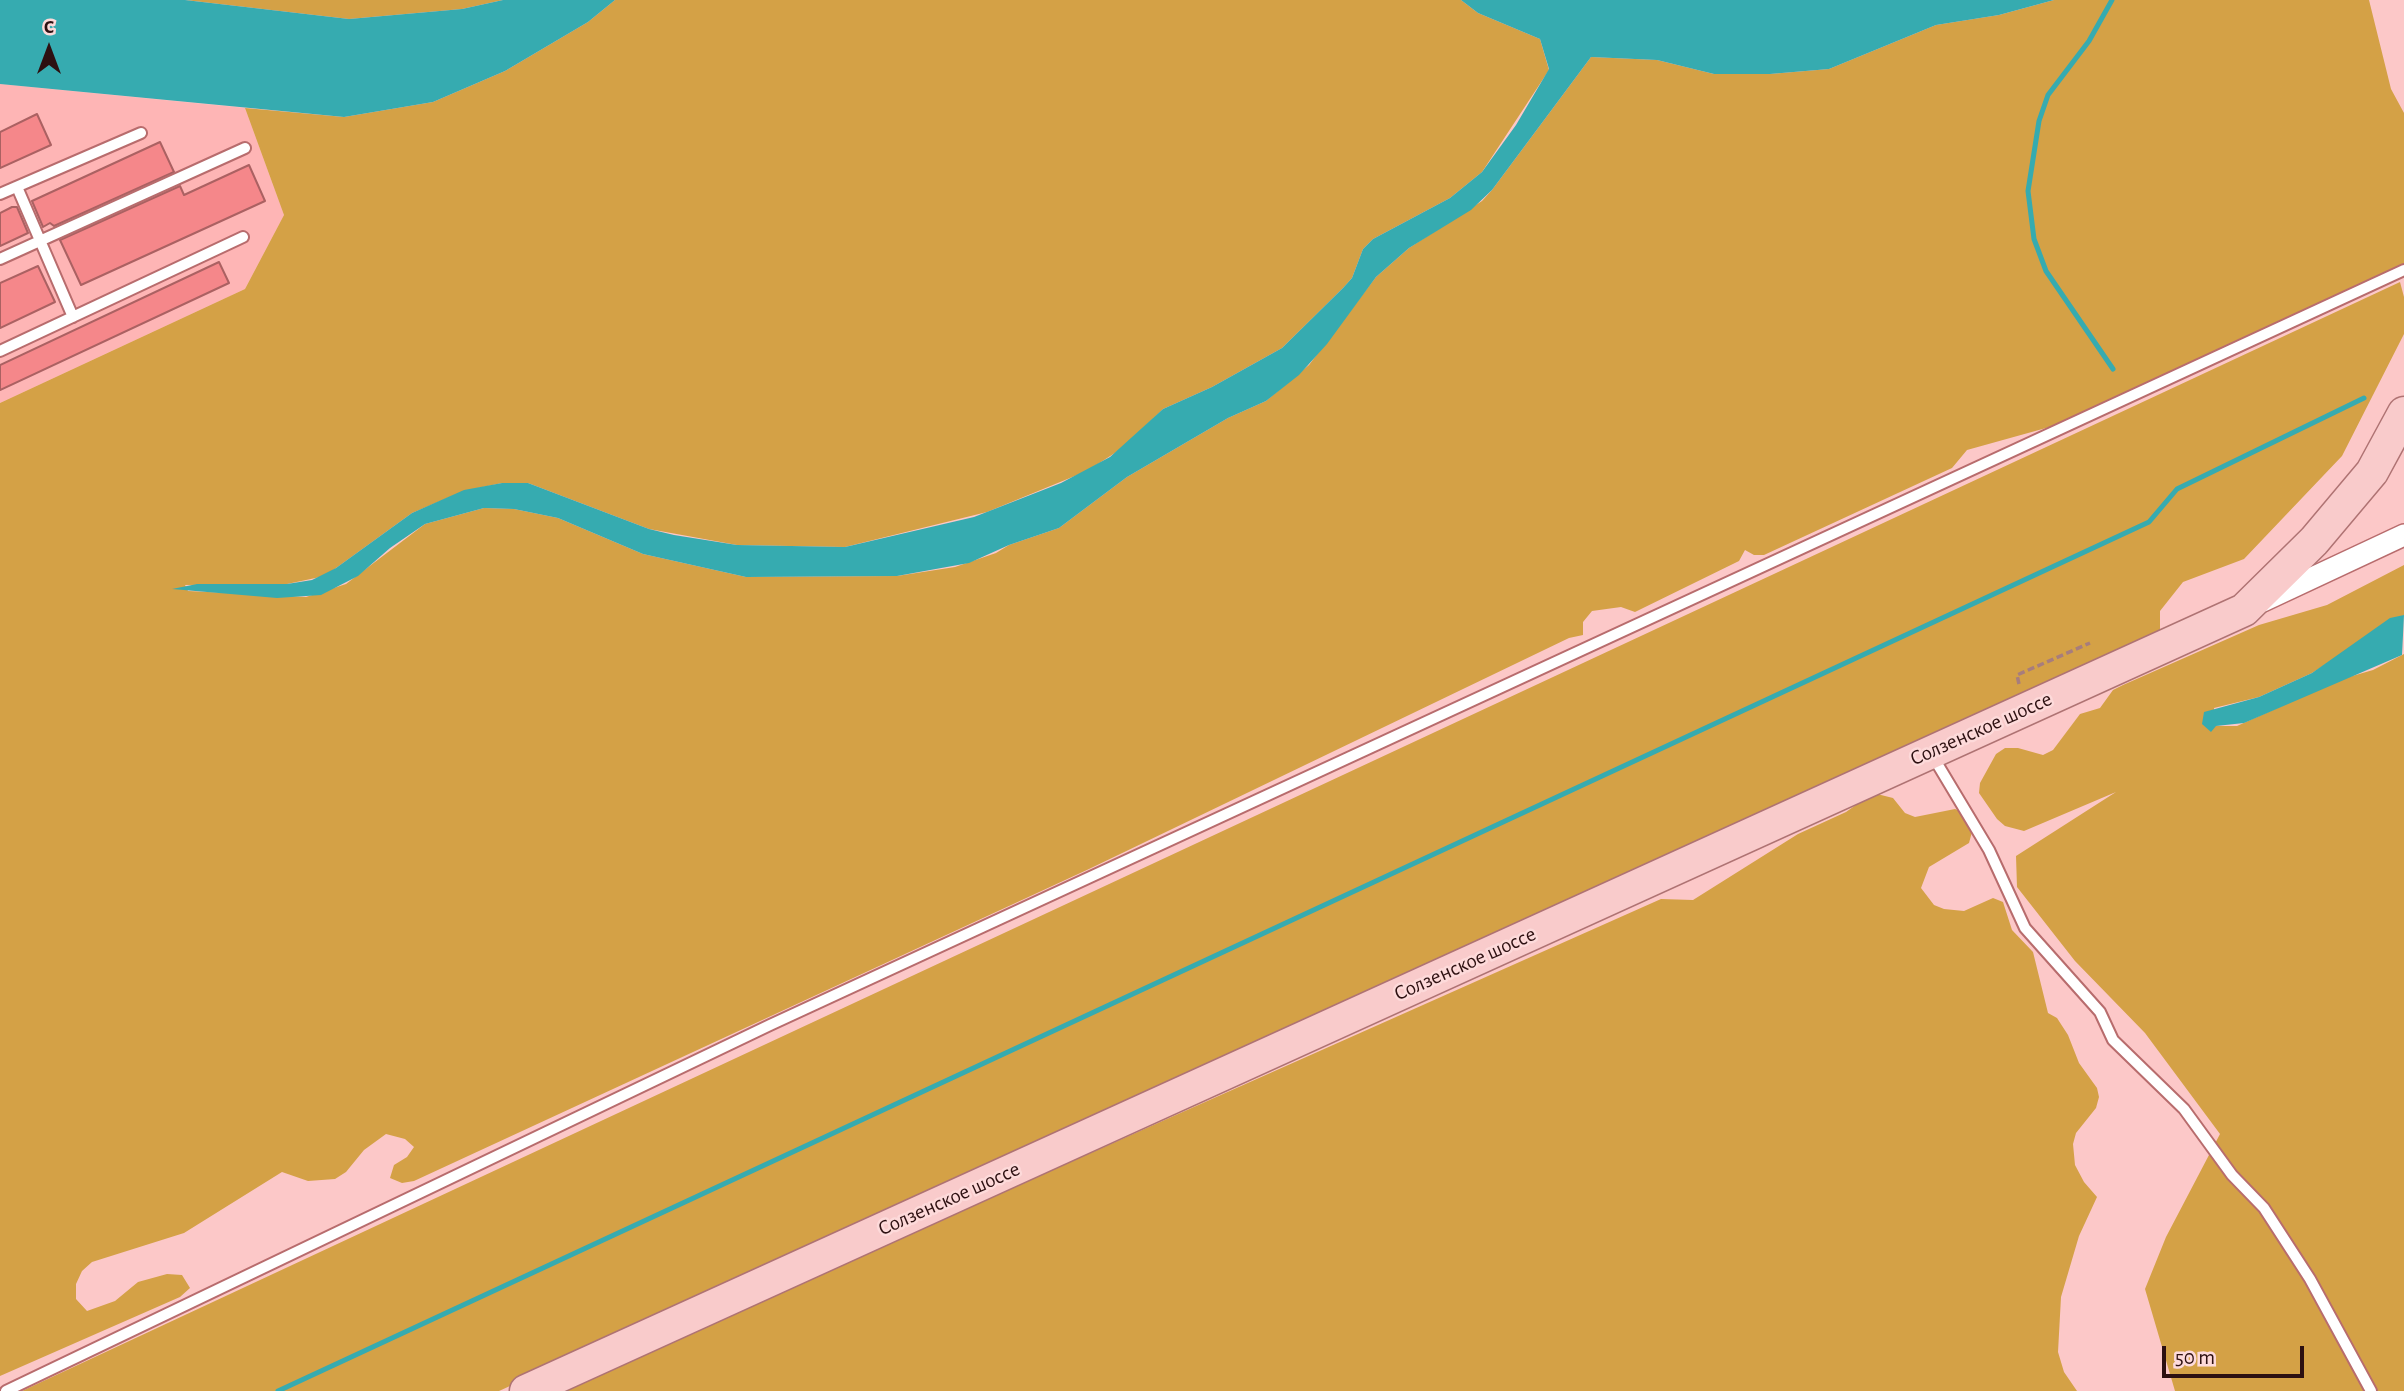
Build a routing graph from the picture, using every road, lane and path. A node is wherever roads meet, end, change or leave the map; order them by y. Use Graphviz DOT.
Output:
graph roads {
  1 [pos="141,133"];
  2 [pos="245,148"];
  3 [pos="17,187"];
  4 [pos="0,194"];
  5 [pos="243,237"];
  6 [pos="40,241"];
  7 [pos="0,259"];
  8 [pos="2404,270"];
  9 [pos="73,317"];
  10 [pos="0,351"];
  11 [pos="2404,413"];
  12 [pos="2404,535"];
  13 [pos="2244,610"];
  14 [pos="2090,643"];
  15 [pos="2025,709"];
  16 [pos="1930,752"];
  17 [pos="6,1391"];
  18 [pos="526,1391"];
  19 [pos="2371,1391"];
  1 -- 3 [label="lane"];
  2 -- 6 [label="lane"];
  3 -- 4 [label="lane"];
  3 -- 6 [label="lane"];
  5 -- 9 [label="lane"];
  6 -- 7 [label="lane"];
  6 -- 9 [label="lane"];
  8 -- 17 [label="lane"];
  9 -- 10 [label="lane"];
  11 -- 13 [label="main road"];
  12 -- 13 [label="street, Солзенское шоссе"];
  13 -- 15 [label="main road, Солзенское шоссе"];
  14 -- 15 [label="path"];
  15 -- 16 [label="main road, Солзенское шоссе"];
  16 -- 18 [label="main road, Солзенское шоссе"];
  16 -- 19 [label="lane"];
}
